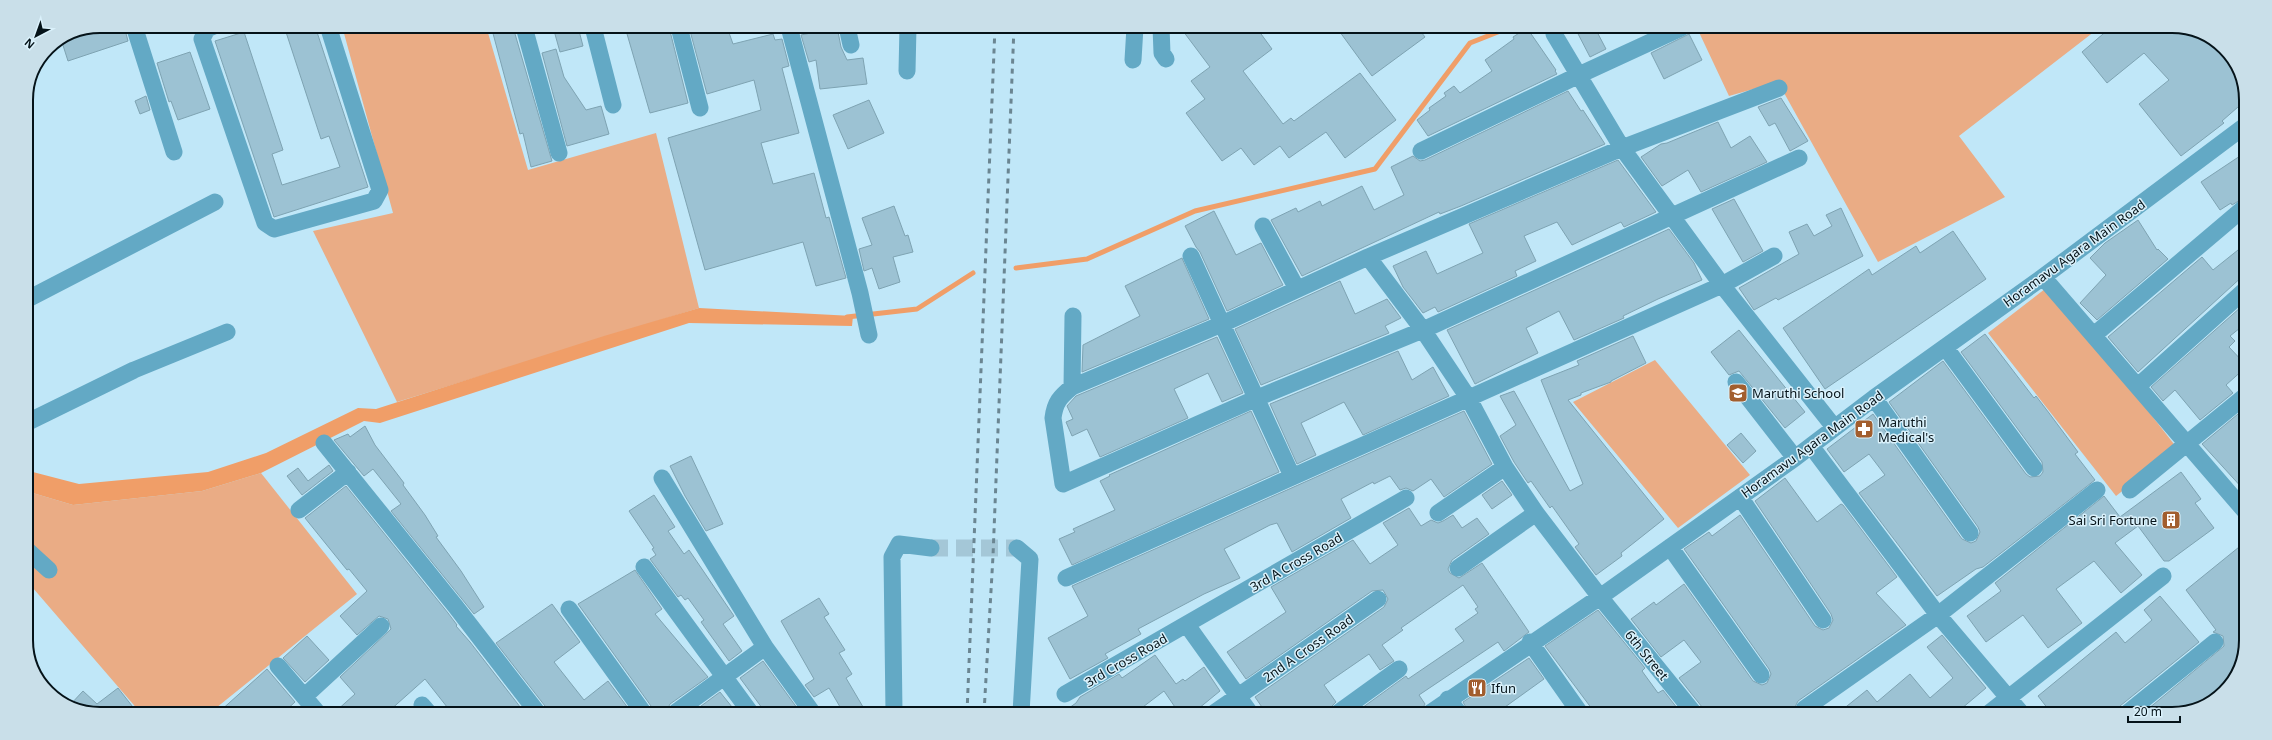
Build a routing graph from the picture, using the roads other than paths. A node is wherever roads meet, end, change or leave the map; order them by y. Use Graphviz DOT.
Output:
graph roads {
  1 [pos="136,33"];
  2 [pos="205,33"];
  3 [pos="330,33"];
  4 [pos="526,33"];
  5 [pos="595,33"];
  6 [pos="681,33"];
  7 [pos="791,33"];
  8 [pos="848,33"];
  9 [pos="908,33"];
  10 [pos="1135,33"];
  11 [pos="1162,33"];
  12 [pos="1670,33"];
  13 [pos="1554,34"];
  14 [pos="851,45"];
  15 [pos="1166,59"];
  16 [pos="1133,60"];
  17 [pos="907,70"];
  18 [pos="1579,75"];
  19 [pos="1779,88"];
  20 [pos="613,105"];
  21 [pos="700,108"];
  22 [pos="2239,130"];
  23 [pos="1622,148"];
  24 [pos="1422,151"];
  25 [pos="174,152"];
  26 [pos="559,153"];
  27 [pos="1799,158"];
  28 [pos="215,202"];
  29 [pos="2239,212"];
  30 [pos="1671,216"];
  31 [pos="1263,226"];
  32 [pos="1190,256"];
  33 [pos="1774,256"];
  34 [pos="1368,257"];
  35 [pos="2043,277"];
  36 [pos="1722,285"];
  37 [pos="1297,290"];
  38 [pos="2239,295"];
  39 [pos="33,296"];
  40 [pos="1073,316"];
  41 [pos="1222,324"];
  42 [pos="1424,330"];
  43 [pos="226,332"];
  44 [pos="869,335"];
  45 [pos="2094,335"];
  46 [pos="1944,347"];
  47 [pos="1736,382"];
  48 [pos="2138,386"];
  49 [pos="1072,387"];
  50 [pos="1257,398"];
  51 [pos="1874,398"];
  52 [pos="1469,399"];
  53 [pos="2239,400"];
  54 [pos="33,420"];
  55 [pos="1834,427"];
  56 [pos="324,443"];
  57 [pos="2188,443"];
  58 [pos="1811,446"];
  59 [pos="1795,458"];
  60 [pos="1505,467"];
  61 [pos="2034,468"];
  62 [pos="348,472"];
  63 [pos="1292,476"];
  64 [pos="662,478"];
  65 [pos="2097,490"];
  66 [pos="2130,490"];
  67 [pos="1740,497"];
  68 [pos="1406,498"];
  69 [pos="2239,502"];
  70 [pos="299,510"];
  71 [pos="1438,513"];
  72 [pos="1536,513"];
  73 [pos="1970,533"];
  74 [pos="1670,547"];
  75 [pos="931,548"];
  76 [pos="1017,548"];
  77 [pos="33,555"];
  78 [pos="644,567"];
  79 [pos="1458,568"];
  80 [pos="49,570"];
  81 [pos="2163,576"];
  82 [pos="1066,578"];
  83 [pos="1600,597"];
  84 [pos="1378,599"];
  85 [pos="569,609"];
  86 [pos="1938,615"];
  87 [pos="1823,620"];
  88 [pos="1187,625"];
  89 [pos="382,626"];
  90 [pos="1530,642"];
  91 [pos="2215,642"];
  92 [pos="765,647"];
  93 [pos="278,666"];
  94 [pos="1399,669"];
  95 [pos="1761,675"];
  96 [pos="723,678"];
  97 [pos="1065,694"];
  98 [pos="305,696"];
  99 [pos="1239,697"];
  100 [pos="2008,698"];
  101 [pos="1448,699"];
  102 [pos="313,707"];
  103 [pos="534,707"];
  104 [pos="639,707"];
  105 [pos="683,707"];
  106 [pos="746,707"];
  107 [pos="808,707"];
  108 [pos="894,707"];
  109 [pos="1021,707"];
  110 [pos="1223,707"];
  111 [pos="1246,707"];
  112 [pos="1346,707"];
  113 [pos="1438,707"];
  114 [pos="1454,707"];
  115 [pos="1576,707"];
  116 [pos="1689,707"];
  117 [pos="1807,707"];
  118 [pos="1997,707"];
  119 [pos="2016,707"];
  120 [pos="2135,707"];
  1 -- 25 [label="street"];
  2 -- 3 [label="street"];
  4 -- 26 [label="street"];
  5 -- 20 [label="street"];
  6 -- 21 [label="street"];
  7 -- 44 [label="street"];
  8 -- 14 [label="street"];
  9 -- 17 [label="street"];
  10 -- 16 [label="street"];
  11 -- 15 [label="street"];
  12 -- 18 [label="street"];
  13 -- 18 [label="street"];
  18 -- 23 [label="street"];
  18 -- 24 [label="street"];
  19 -- 23 [label="street"];
  22 -- 35 [label="street, Horamavu Agara Main Road"];
  23 -- 30 [label="street"];
  23 -- 34 [label="street"];
  27 -- 30 [label="street"];
  28 -- 39 [label="street"];
  29 -- 45 [label="street"];
  30 -- 36 [label="street"];
  30 -- 42 [label="street"];
  31 -- 37 [label="street"];
  32 -- 41 [label="street"];
  33 -- 36 [label="street"];
  34 -- 37 [label="street"];
  34 -- 42 [label="street, 6th Street"];
  35 -- 45 [label="street"];
  35 -- 46 [label="street, Horamavu Agara Main Road"];
  36 -- 52 [label="street"];
  36 -- 55 [label="street"];
  37 -- 41 [label="street"];
  38 -- 48 [label="street"];
  40 -- 49 [label="street"];
  41 -- 49 [label="street"];
  41 -- 50 [label="street"];
  42 -- 50 [label="street"];
  42 -- 52 [label="street, 6th Street"];
  43 -- 54 [label="street"];
  45 -- 48 [label="street"];
  46 -- 51 [label="street, Horamavu Agara Main Road"];
  46 -- 61 [label="street"];
  47 -- 59 [label="street"];
  48 -- 57 [label="street"];
  49 -- 50 [label="street"];
  50 -- 63 [label="street"];
  51 -- 55 [label="street, Horamavu Agara Main Road"];
  51 -- 73 [label="street"];
  52 -- 60 [label="street, 6th Street"];
  52 -- 63 [label="street"];
  53 -- 57 [label="street"];
  55 -- 58 [label="street, Horamavu Agara Main Road"];
  56 -- 62 [label="street"];
  57 -- 66 [label="street"];
  57 -- 69 [label="street"];
  58 -- 59 [label="street, Horamavu Agara Main Road"];
  58 -- 86 [label="street"];
  59 -- 67 [label="street, Horamavu Agara Main Road"];
  60 -- 71 [label="street"];
  60 -- 72 [label="street, 6th Street"];
  62 -- 70 [label="street"];
  62 -- 103 [label="street"];
  63 -- 82 [label="street"];
  64 -- 92 [label="street"];
  65 -- 86 [label="street"];
  67 -- 74 [label="street, Horamavu Agara Main Road"];
  67 -- 87 [label="street"];
  68 -- 88 [label="street, 3rd A Cross Road"];
  72 -- 79 [label="street"];
  72 -- 83 [label="street, 6th Street"];
  74 -- 83 [label="street, Horamavu Agara Main Road"];
  74 -- 95 [label="street"];
  75 -- 108 [label="street"];
  76 -- 109 [label="street"];
  77 -- 80 [label="street"];
  78 -- 96 [label="street"];
  81 -- 100 [label="street"];
  83 -- 90 [label="street, Horamavu Agara Main Road"];
  83 -- 116 [label="street, 6th Street"];
  84 -- 99 [label="street, 2nd A Cross Road"];
  85 -- 104 [label="street"];
  86 -- 100 [label="street"];
  86 -- 117 [label="street"];
  88 -- 97 [label="street, 3rd Cross Road"];
  88 -- 99 [label="street"];
  89 -- 98 [label="street"];
  90 -- 101 [label="street, Horamavu Agara Main Road"];
  90 -- 115 [label="street"];
  91 -- 120 [label="street"];
  92 -- 96 [label="street"];
  92 -- 107 [label="street"];
  93 -- 98 [label="street"];
  94 -- 112 [label="street"];
  96 -- 105 [label="street"];
  96 -- 106 [label="street"];
  98 -- 102 [label="street"];
  99 -- 110 [label="street, 2nd A Cross Road"];
  99 -- 111 [label="street"];
  100 -- 118 [label="street"];
  100 -- 119 [label="street"];
  101 -- 113 [label="street, Horamavu Agara Main Road"];
  101 -- 114 [label="street"];
}
